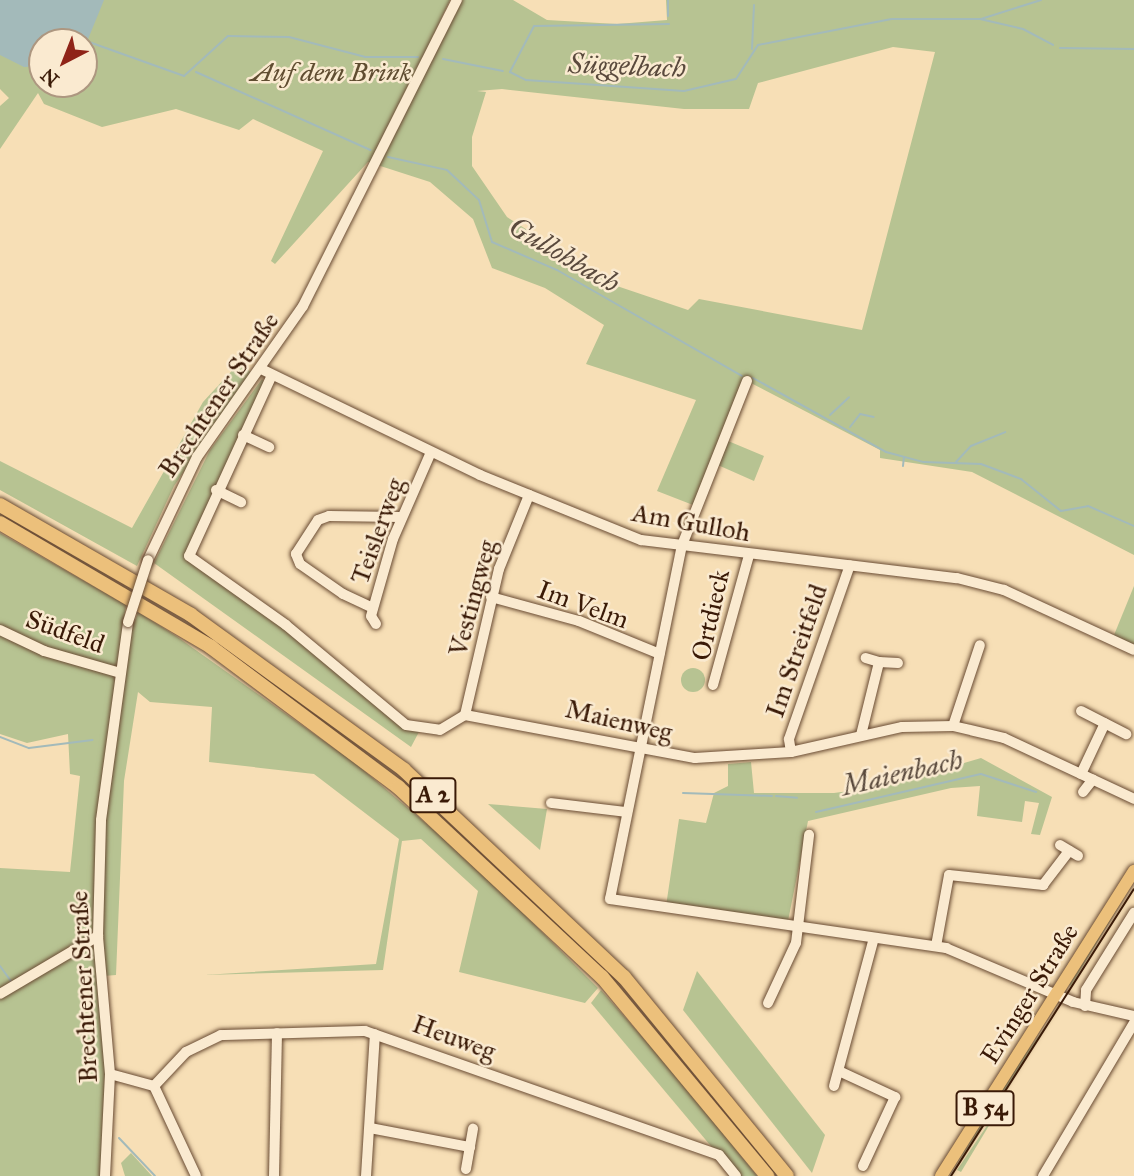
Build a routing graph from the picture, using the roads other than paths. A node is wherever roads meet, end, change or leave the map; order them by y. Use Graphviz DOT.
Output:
graph roads {
  1 [pos="457,0"];
  2 [pos="261,369"];
  3 [pos="272,375"];
  4 [pos="747,381"];
  5 [pos="243,435"];
  6 [pos="269,447"];
  7 [pos="431,452"];
  8 [pos="216,490"];
  9 [pos="528,495"];
  10 [pos="241,502"];
  11 [pos="0,505"];
  12 [pos="400,517"];
  13 [pos="0,523"];
  14 [pos="682,545"];
  15 [pos="748,555"];
  16 [pos="849,565"];
  17 [pos="491,597"];
  18 [pos="373,607"];
  19 [pos="376,624"];
  20 [pos="0,629"];
  21 [pos="980,645"];
  22 [pos="1134,650"];
  23 [pos="660,654"];
  24 [pos="866,658"];
  25 [pos="879,662"];
  26 [pos="898,663"];
  27 [pos="117,672"];
  28 [pos="713,685"];
  29 [pos="1081,712"];
  30 [pos="465,715"];
  31 [pos="1105,723"];
  32 [pos="953,726"];
  33 [pos="1126,734"];
  34 [pos="861,735"];
  35 [pos="639,749"];
  36 [pos="791,752"];
  37 [pos="1081,774"];
  38 [pos="1093,779"];
  39 [pos="1083,792"];
  40 [pos="1134,799"];
  41 [pos="551,803"];
  42 [pos="626,812"];
  43 [pos="809,835"];
  44 [pos="1069,851"];
  45 [pos="1134,871"];
  46 [pos="1134,913"];
  47 [pos="799,927"];
  48 [pos="98,936"];
  49 [pos="874,938"];
  50 [pos="936,946"];
  51 [pos="0,994"];
  52 [pos="1057,995"];
  53 [pos="768,1003"];
  54 [pos="1085,1006"];
  55 [pos="1134,1016"];
  56 [pos="1134,1023"];
  57 [pos="277,1033"];
  58 [pos="375,1034"];
  59 [pos="841,1072"];
  60 [pos="110,1074"];
  61 [pos="154,1086"];
  62 [pos="834,1086"];
  63 [pos="370,1128"];
  64 [pos="473,1129"];
  65 [pos="470,1147"];
  66 [pos="863,1166"];
  67 [pos="466,1169"];
  68 [pos="105,1176"];
  69 [pos="196,1176"];
  70 [pos="274,1176"];
  71 [pos="366,1176"];
  72 [pos="736,1176"];
  73 [pos="767,1176"];
  74 [pos="787,1176"];
  75 [pos="940,1176"];
  76 [pos="1043,1176"];
  1 -- 2 [label="street, Brechtener Straße"];
  2 -- 3 [label="street, Am Gulloh"];
  2 -- 27 [label="street, Brechtener Straße, bridge"];
  3 -- 5 [label="street, Brechtener Straße"];
  3 -- 7 [label="street, Am Gulloh"];
  4 -- 14 [label="street"];
  5 -- 6 [label="street, Brechtener Straße"];
  5 -- 8 [label="street, Brechtener Straße"];
  7 -- 9 [label="street, Am Gulloh"];
  7 -- 12 [label="street, Teislerweg"];
  8 -- 10 [label="street, Brechtener Straße"];
  8 -- 30 [label="street, Brechtener Straße"];
  9 -- 14 [label="street, Am Gulloh"];
  9 -- 17 [label="street, Vestingweg"];
  11 -- 74 [label="highway, A 2"];
  12 -- 18 [label="street, Teislerweg"];
  12 -- 18 [label="street"];
  13 -- 73 [label="highway, A 2"];
  14 -- 15 [label="street, Am Gulloh"];
  14 -- 23 [label="street"];
  15 -- 16 [label="street, Am Gulloh"];
  15 -- 28 [label="street, Ortdieck"];
  16 -- 22 [label="street, Am Gulloh"];
  16 -- 36 [label="street, Im Streitfeld"];
  17 -- 23 [label="street, Im Velm"];
  17 -- 30 [label="street, Vestingweg"];
  18 -- 19 [label="street, Teislerweg"];
  20 -- 27 [label="street, Südfeld"];
  21 -- 32 [label="street"];
  23 -- 35 [label="street"];
  24 -- 25 [label="street"];
  25 -- 26 [label="street"];
  25 -- 34 [label="street"];
  27 -- 48 [label="street, Brechtener Straße"];
  29 -- 31 [label="street"];
  30 -- 35 [label="street, Maienweg"];
  31 -- 33 [label="street"];
  31 -- 37 [label="street"];
  32 -- 34 [label="street, Maienweg"];
  32 -- 37 [label="street, Maienweg"];
  34 -- 36 [label="street, Maienweg"];
  35 -- 36 [label="street, Maienweg"];
  35 -- 42 [label="street"];
  37 -- 38 [label="street, Maienweg"];
  38 -- 39 [label="street"];
  38 -- 40 [label="street, Maienweg"];
  41 -- 42 [label="street"];
  42 -- 47 [label="street"];
  43 -- 47 [label="street"];
  44 -- 50 [label="street"];
  45 -- 52 [label="main road, Evinger Straße / B 54"];
  46 -- 54 [label="street, Evinger Straße"];
  47 -- 49 [label="street"];
  47 -- 53 [label="street"];
  48 -- 51 [label="street"];
  48 -- 60 [label="street, Brechtener Straße"];
  49 -- 50 [label="street"];
  49 -- 59 [label="street"];
  50 -- 52 [label="street"];
  52 -- 54 [label="street"];
  52 -- 75 [label="main road, Evinger Straße / B 54"];
  54 -- 55 [label="street"];
  56 -- 76 [label="street"];
  57 -- 58 [label="street, Heuweg"];
  57 -- 61 [label="street, Heuweg"];
  57 -- 70 [label="street"];
  58 -- 63 [label="street"];
  58 -- 72 [label="street, Heuweg"];
  59 -- 62 [label="street"];
  59 -- 66 [label="street"];
  60 -- 61 [label="street"];
  60 -- 68 [label="street, Brechtener Straße"];
  61 -- 69 [label="street"];
  63 -- 65 [label="street"];
  63 -- 71 [label="street"];
  64 -- 65 [label="street"];
  65 -- 67 [label="street"];
}
